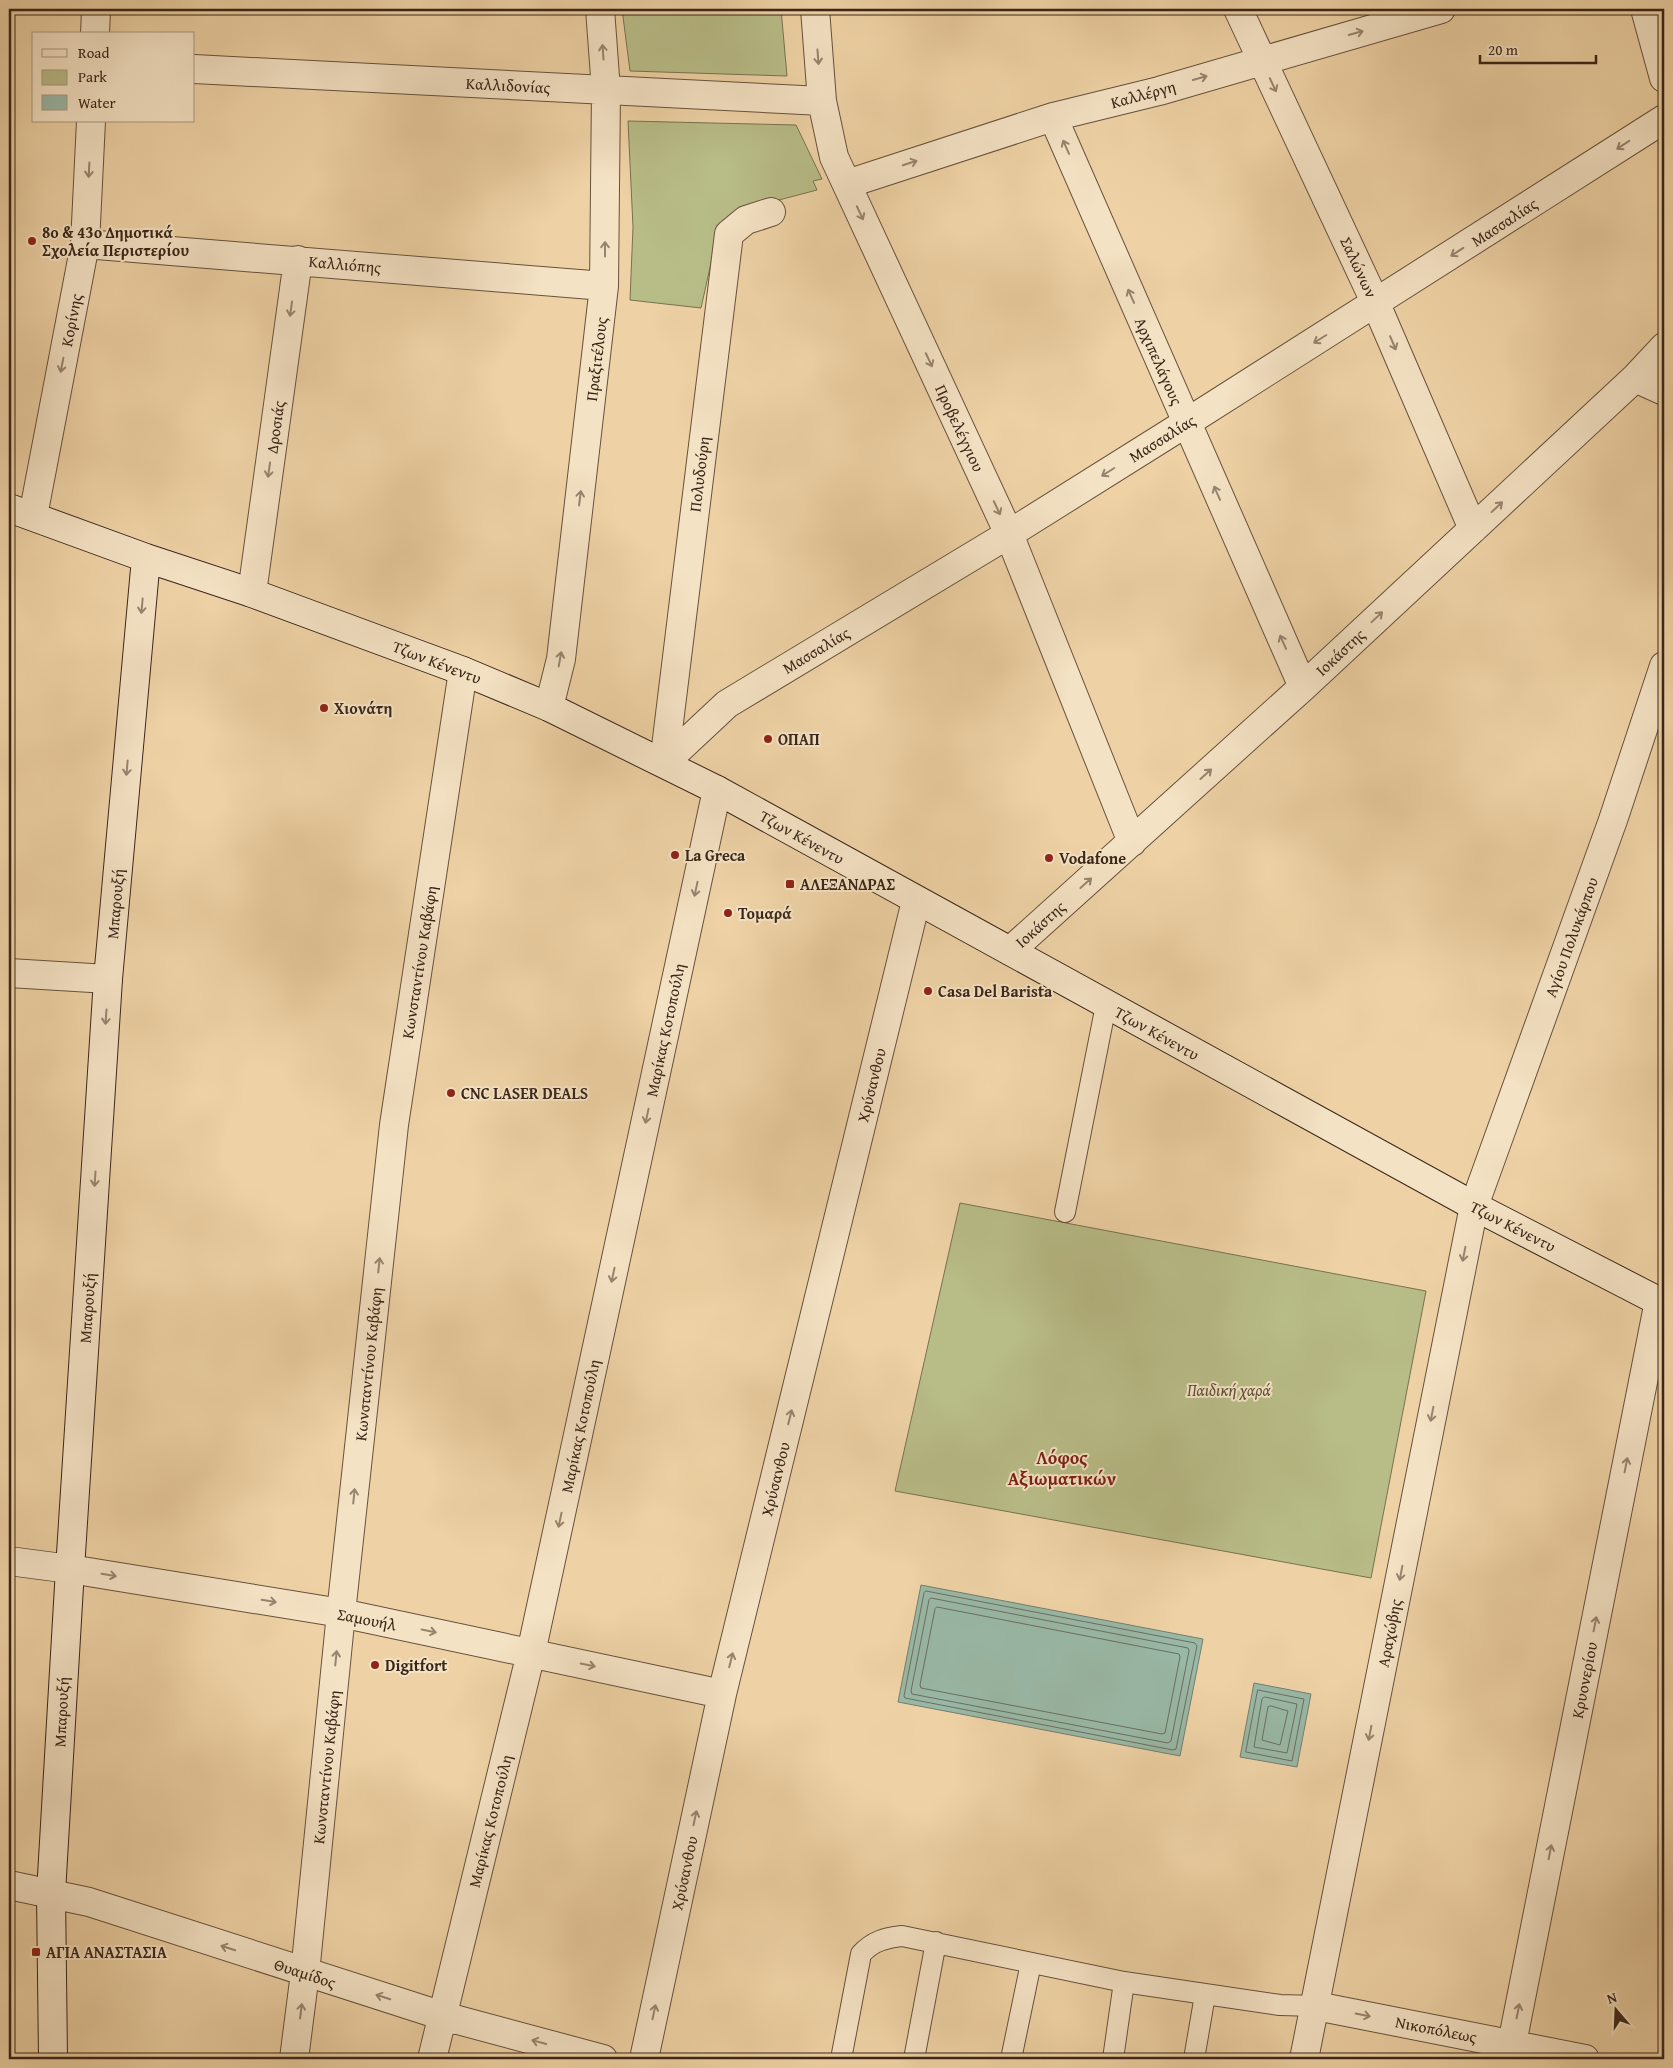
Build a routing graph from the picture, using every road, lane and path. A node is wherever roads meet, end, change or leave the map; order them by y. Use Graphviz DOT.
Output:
graph roads {
  1 [pos="96,9"];
  2 [pos="600,9"];
  3 [pos="815,9"];
  4 [pos="1238,9"];
  5 [pos="1441,9"];
  6 [pos="1645,9"];
  7 [pos="95,32"];
  8 [pos="1262,60"];
  9 [pos="195,69"];
  10 [pos="1664,78"];
  11 [pos="606,90"];
  12 [pos="822,101"];
  13 [pos="1053,117"];
  14 [pos="1664,119"];
  15 [pos="91,122"];
  16 [pos="847,184"];
  17 [pos="771,212"];
  18 [pos="85,244"];
  19 [pos="298,260"];
  20 [pos="604,286"];
  21 [pos="1376,304"];
  22 [pos="1664,347"];
  23 [pos="1635,378"];
  24 [pos="1664,391"];
  25 [pos="1186,423"];
  26 [pos="21,512"];
  27 [pos="1472,529"];
  28 [pos="1009,534"];
  29 [pos="146,558"];
  30 [pos="252,593"];
  31 [pos="1664,666"];
  32 [pos="463,671"];
  33 [pos="1303,686"];
  34 [pos="549,707"];
  35 [pos="664,763"];
  36 [pos="717,790"];
  37 [pos="1132,842"];
  38 [pos="916,901"];
  39 [pos="1010,951"];
  40 [pos="9,973"];
  41 [pos="108,979"];
  42 [pos="1106,1005"];
  43 [pos="1474,1206"];
  44 [pos="1064,1212"];
  45 [pos="1661,1303"];
  46 [pos="9,1561"];
  47 [pos="70,1569"];
  48 [pos="341,1613"];
  49 [pos="531,1653"];
  50 [pos="722,1694"];
  51 [pos="9,1885"];
  52 [pos="51,1893"];
  53 [pos="936,1942"];
  54 [pos="1031,1963"];
  55 [pos="306,1973"];
  56 [pos="1124,1982"];
  57 [pos="1205,1995"];
  58 [pos="1316,2006"];
  59 [pos="443,2016"];
  60 [pos="1510,2052"];
  61 [pos="53,2059"];
  62 [pos="294,2059"];
  63 [pos="432,2059"];
  64 [pos="603,2059"];
  65 [pos="644,2059"];
  66 [pos="841,2059"];
  67 [pos="914,2059"];
  68 [pos="1011,2059"];
  69 [pos="1113,2059"];
  70 [pos="1194,2059"];
  71 [pos="1304,2059"];
  72 [pos="1586,2059"];
  1 -- 7 [label="street"];
  11 -- 2 [label="street, Πραξιτέλους, one-way"];
  3 -- 12 [label="street, Προβελέγγιου, one-way"];
  4 -- 8 [label="street, Σαλώνων"];
  8 -- 5 [label="street, Καλλέργη, one-way"];
  6 -- 10 [label="street"];
  13 -- 8 [label="street, Καλλέργη, one-way"];
  8 -- 21 [label="street, Σαλώνων, one-way"];
  9 -- 11 [label="street, Καλλιδονίας"];
  11 -- 12 [label="street, Καλλιδονίας"];
  20 -- 11 [label="street, Πραξιτέλους, one-way"];
  12 -- 16 [label="street, Προβελέγγιου"];
  16 -- 13 [label="street, Καλλέργη, one-way"];
  25 -- 13 [label="street, Αρχιπελάγους, one-way"];
  14 -- 21 [label="street, Μασσαλίας, one-way"];
  15 -- 18 [label="street, Κορίνης, one-way"];
  16 -- 28 [label="street, Προβελέγγιου, one-way"];
  17 -- 35 [label="street, Πολυδούρη"];
  18 -- 19 [label="street, Καλλιόπης"];
  18 -- 26 [label="street, Κορίνης, one-way"];
  19 -- 20 [label="street, Καλλιόπης"];
  19 -- 30 [label="street, Δροσιάς, one-way"];
  34 -- 20 [label="street, Πραξιτέλους, one-way"];
  21 -- 25 [label="street, Μασσαλίας, one-way"];
  21 -- 27 [label="street, Σαλώνων, one-way"];
  22 -- 23 [label="street, Ιοκάστης"];
  23 -- 24 [label="street"];
  27 -- 23 [label="street, Ιοκάστης, one-way"];
  25 -- 28 [label="street, Μασσαλίας, one-way"];
  33 -- 25 [label="street, Αρχιπελάγους, one-way"];
  26 -- 29 [label="street, Τζων Κένεντυ"];
  33 -- 27 [label="street, Ιοκάστης, one-way"];
  28 -- 35 [label="street, Μασσαλίας"];
  28 -- 37 [label="street, Προβελέγγιου"];
  29 -- 30 [label="street, Τζων Κένεντυ"];
  29 -- 41 [label="street, Μπαρουξή, one-way"];
  30 -- 32 [label="street, Τζων Κένεντυ"];
  31 -- 43 [label="street, Αγίου Πολυκάρπου"];
  32 -- 34 [label="street, Τζων Κένεντυ"];
  48 -- 32 [label="street, Κωνσταντίνου Καβάφη, one-way"];
  37 -- 33 [label="street, Ιοκάστης, one-way"];
  34 -- 35 [label="street, Τζων Κένεντυ"];
  35 -- 36 [label="street, Τζων Κένεντυ"];
  36 -- 38 [label="street, Τζων Κένεντυ"];
  36 -- 49 [label="street, Μαρίκας Κοτοπούλη, one-way"];
  39 -- 37 [label="street, Ιοκάστης, one-way"];
  38 -- 39 [label="street, Τζων Κένεντυ"];
  50 -- 38 [label="street, Χρύσανθου, one-way"];
  39 -- 42 [label="street, Τζων Κένεντυ"];
  40 -- 41 [label="street"];
  41 -- 47 [label="street, Μπαρουξή, one-way"];
  42 -- 43 [label="street, Τζων Κένεντυ"];
  42 -- 44 [label="lane"];
  43 -- 45 [label="street, Τζων Κένεντυ"];
  43 -- 58 [label="street, Αραχώβης, one-way"];
  60 -- 45 [label="street, Κρυονερίου, one-way"];
  46 -- 47 [label="street, Σαμουήλ"];
  47 -- 48 [label="street, Σαμουήλ, one-way"];
  47 -- 52 [label="street, Μπαρουξή"];
  48 -- 49 [label="street, Σαμουήλ, one-way"];
  55 -- 48 [label="street, Κωνσταντίνου Καβάφη, one-way"];
  49 -- 50 [label="street, Σαμουήλ, one-way"];
  49 -- 59 [label="street, Μαρίκας Κοτοπούλη"];
  65 -- 50 [label="street, Χρύσανθου, one-way"];
  51 -- 52 [label="street, Θυαμίδος"];
  55 -- 52 [label="street, Θυαμίδος, one-way"];
  52 -- 61 [label="street, Μπαρουξή"];
  53 -- 54 [label="lane"];
  53 -- 66 [label="lane"];
  53 -- 67 [label="lane"];
  54 -- 56 [label="lane"];
  54 -- 68 [label="lane"];
  59 -- 55 [label="street, Θυαμίδος, one-way"];
  62 -- 55 [label="street, Κωνσταντίνου Καβάφη, one-way"];
  56 -- 57 [label="lane"];
  56 -- 69 [label="lane"];
  57 -- 58 [label="lane"];
  57 -- 70 [label="lane"];
  58 -- 60 [label="street, Νικοπόλεως, one-way"];
  58 -- 71 [label="street, Αραχώβης"];
  59 -- 63 [label="street, Μαρίκας Κοτοπούλη"];
  64 -- 59 [label="street, Θυαμίδος, one-way"];
  60 -- 72 [label="street, Νικοπόλεως"];
}
